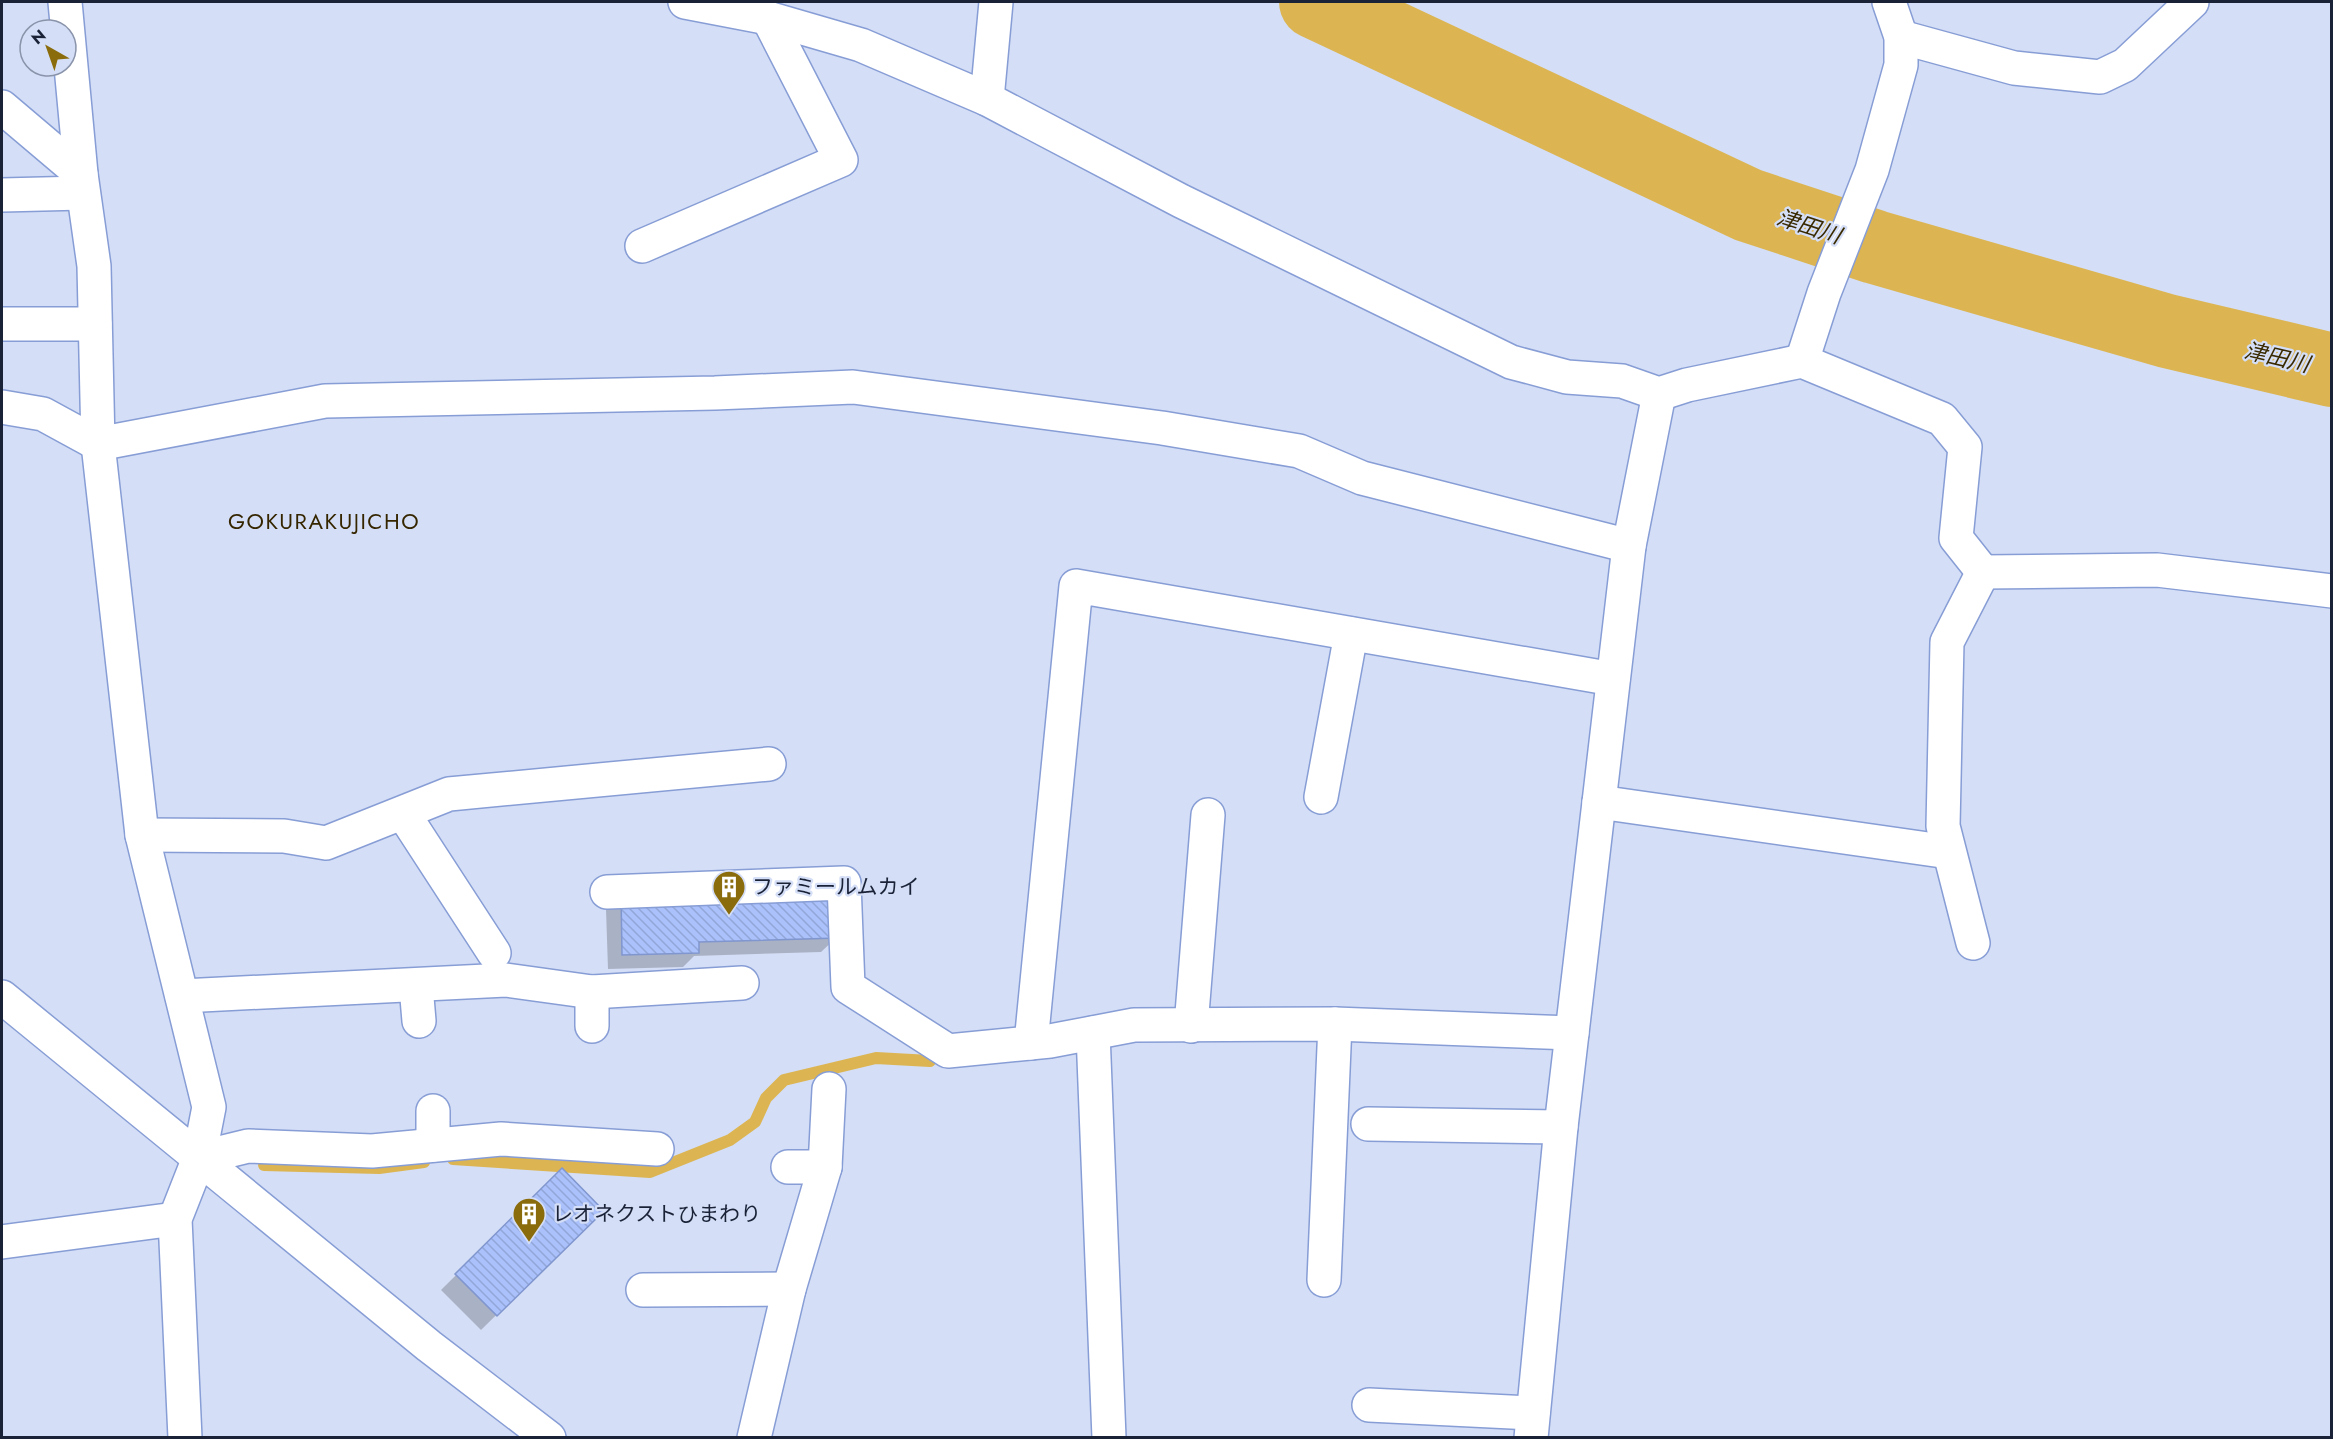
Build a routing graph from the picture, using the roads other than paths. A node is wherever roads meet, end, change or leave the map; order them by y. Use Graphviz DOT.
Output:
graph roads {
  1 [pos="66,2"];
  2 [pos="685,2"];
  3 [pos="996,2"];
  4 [pos="1889,2"];
  5 [pos="2192,2"];
  6 [pos="768,18"];
  7 [pos="1901,37"];
  8 [pos="987,99"];
  9 [pos="2,108"];
  10 [pos="82,184"];
  11 [pos="2,195"];
  12 [pos="642,246"];
  13 [pos="2,324"];
  14 [pos="96,324"];
  15 [pos="1802,361"];
  16 [pos="1659,394"];
  17 [pos="2,407"];
  18 [pos="98,444"];
  19 [pos="1629,546"];
  20 [pos="1983,572"];
  21 [pos="2331,591"];
  22 [pos="1351,634"];
  23 [pos="1613,679"];
  24 [pos="769,764"];
  25 [pos="1322,797"];
  26 [pos="1599,802"];
  27 [pos="403,813"];
  28 [pos="1208,815"];
  29 [pos="142,835"];
  30 [pos="1949,852"];
  31 [pos="607,892"];
  32 [pos="1973,943"];
  33 [pos="494,953"];
  34 [pos="742,983"];
  35 [pos="416,986"];
  36 [pos="591,992"];
  37 [pos="182,996"];
  38 [pos="2,997"];
  39 [pos="419,1021"];
  40 [pos="1335,1024"];
  41 [pos="592,1026"];
  42 [pos="1191,1026"];
  43 [pos="1093,1033"];
  44 [pos="1572,1033"];
  45 [pos="1031,1043"];
  46 [pos="829,1089"];
  47 [pos="433,1111"];
  48 [pos="1368,1124"];
  49 [pos="1562,1127"];
  50 [pos="433,1145"];
  51 [pos="657,1149"];
  52 [pos="199,1158"];
  53 [pos="788,1167"];
  54 [pos="825,1167"];
  55 [pos="175,1219"];
  56 [pos="2,1242"];
  57 [pos="1324,1280"];
  58 [pos="789,1289"];
  59 [pos="642,1290"];
  60 [pos="1369,1406"];
  61 [pos="1532,1425"];
  62 [pos="185,1437"];
  63 [pos="549,1437"];
  64 [pos="754,1437"];
  65 [pos="1108,1437"];
  1 -- 10 [label="street"];
  2 -- 6 [label="street"];
  3 -- 8 [label="street"];
  4 -- 7 [label="street"];
  5 -- 7 [label="street"];
  6 -- 8 [label="street"];
  6 -- 12 [label="street"];
  7 -- 15 [label="street"];
  8 -- 16 [label="street"];
  9 -- 10 [label="street"];
  10 -- 11 [label="street"];
  10 -- 14 [label="street"];
  13 -- 14 [label="street"];
  14 -- 18 [label="street"];
  15 -- 16 [label="street"];
  15 -- 20 [label="street"];
  16 -- 19 [label="street"];
  17 -- 18 [label="street"];
  18 -- 19 [label="street"];
  18 -- 29 [label="street"];
  19 -- 23 [label="street"];
  20 -- 21 [label="street"];
  20 -- 30 [label="street"];
  22 -- 23 [label="street"];
  22 -- 25 [label="street"];
  22 -- 45 [label="street"];
  23 -- 26 [label="street"];
  24 -- 27 [label="street"];
  26 -- 30 [label="street"];
  26 -- 44 [label="street"];
  27 -- 29 [label="street"];
  27 -- 33 [label="street"];
  28 -- 42 [label="street"];
  29 -- 37 [label="street"];
  30 -- 32 [label="street"];
  31 -- 45 [label="street"];
  34 -- 36 [label="street"];
  35 -- 36 [label="street"];
  35 -- 37 [label="street"];
  35 -- 39 [label="street"];
  36 -- 41 [label="street"];
  37 -- 52 [label="street"];
  38 -- 52 [label="street"];
  40 -- 42 [label="street"];
  40 -- 44 [label="street"];
  40 -- 57 [label="street"];
  42 -- 43 [label="street"];
  43 -- 45 [label="street"];
  43 -- 65 [label="street"];
  44 -- 49 [label="street"];
  46 -- 54 [label="street"];
  47 -- 50 [label="street"];
  48 -- 49 [label="street"];
  49 -- 61 [label="street"];
  50 -- 51 [label="street"];
  50 -- 52 [label="street"];
  52 -- 55 [label="street"];
  52 -- 63 [label="street"];
  53 -- 54 [label="street"];
  54 -- 58 [label="street"];
  55 -- 56 [label="street"];
  55 -- 62 [label="street"];
  58 -- 59 [label="street"];
  58 -- 64 [label="street"];
  60 -- 61 [label="street"];
}
